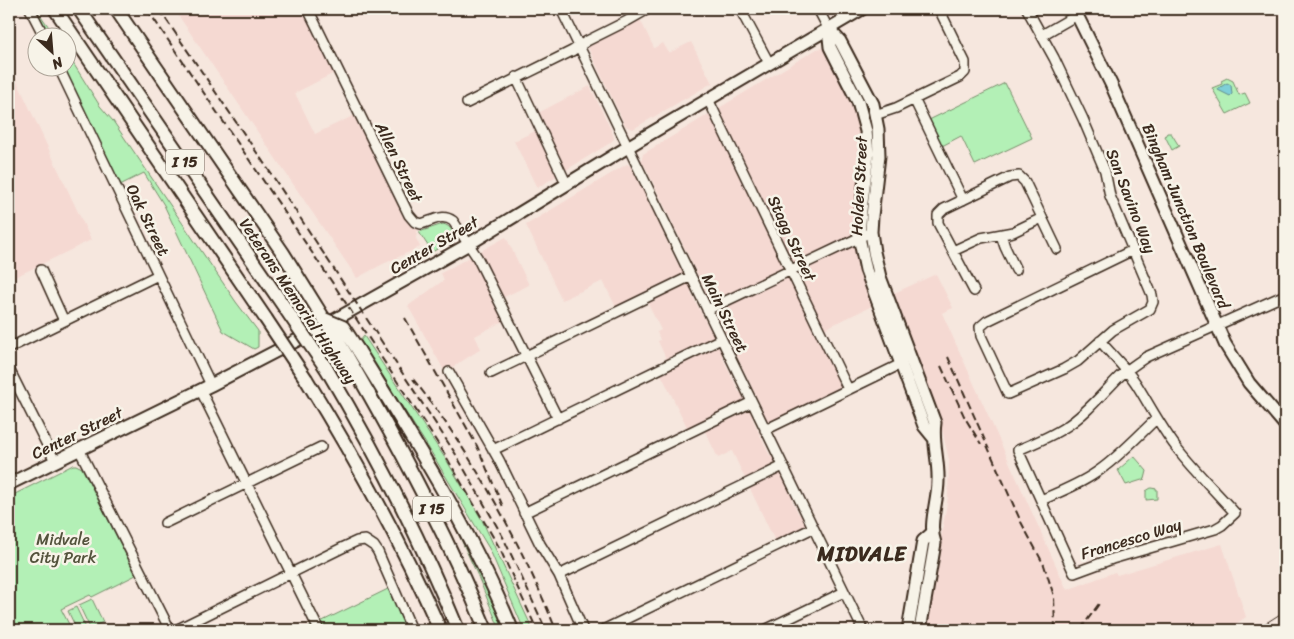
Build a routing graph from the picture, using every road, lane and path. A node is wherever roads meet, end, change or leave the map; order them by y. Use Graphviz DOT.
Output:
graph roads {
  1 [pos="30,9"];
  2 [pos="55,9"];
  3 [pos="79,9"];
  4 [pos="116,9"];
  5 [pos="561,9"];
  6 [pos="648,9"];
  7 [pos="740,9"];
  8 [pos="819,9"];
  9 [pos="862,9"];
  10 [pos="939,9"];
  11 [pos="1027,9"];
  12 [pos="312,10"];
  13 [pos="1075,12"];
  14 [pos="40,28"];
  15 [pos="828,28"];
  16 [pos="1042,35"];
  17 [pos="579,45"];
  18 [pos="769,63"];
  19 [pos="516,77"];
  20 [pos="64,78"];
  21 [pos="914,99"];
  22 [pos="708,100"];
  23 [pos="467,103"];
  24 [pos="875,115"];
  25 [pos="628,147"];
  26 [pos="568,185"];
  27 [pos="963,200"];
  28 [pos="1042,218"];
  29 [pos="871,232"];
  30 [pos="1001,235"];
  31 [pos="860,237"];
  32 [pos="469,244"];
  33 [pos="1057,248"];
  34 [pos="1132,250"];
  35 [pos="953,251"];
  36 [pos="41,270"];
  37 [pos="790,270"];
  38 [pos="1016,270"];
  39 [pos="158,275"];
  40 [pos="691,276"];
  41 [pos="974,290"];
  42 [pos="1285,295"];
  43 [pos="707,310"];
  44 [pos="64,321"];
  45 [pos="1216,325"];
  46 [pos="721,339"];
  47 [pos="1100,341"];
  48 [pos="9,348"];
  49 [pos="352,353"];
  50 [pos="526,356"];
  51 [pos="901,364"];
  52 [pos="9,369"];
  53 [pos="1126,371"];
  54 [pos="449,372"];
  55 [pos="491,373"];
  56 [pos="206,388"];
  57 [pos="848,389"];
  58 [pos="752,402"];
  59 [pos="558,419"];
  60 [pos="1156,419"];
  61 [pos="1285,425"];
  62 [pos="766,430"];
  63 [pos="933,437"];
  64 [pos="321,448"];
  65 [pos="79,450"];
  66 [pos="493,450"];
  67 [pos="55,462"];
  68 [pos="783,466"];
  69 [pos="9,484"];
  70 [pos="247,484"];
  71 [pos="1041,500"];
  72 [pos="524,513"];
  73 [pos="165,523"];
  74 [pos="813,528"];
  75 [pos="931,534"];
  76 [pos="291,574"];
  77 [pos="559,575"];
  78 [pos="844,592"];
  79 [pos="170,630"];
  80 [pos="176,630"];
  81 [pos="319,630"];
  82 [pos="412,630"];
  83 [pos="440,630"];
  84 [pos="458,630"];
  85 [pos="486,630"];
  86 [pos="512,630"];
  87 [pos="583,630"];
  88 [pos="603,630"];
  89 [pos="765,630"];
  90 [pos="863,630"];
  91 [pos="908,630"];
  92 [pos="920,630"];
  1 -- 14 [label="street"];
  2 -- 83 [label="highway, bridge"];
  3 -- 84 [label="highway, Veterans Memorial Highway / I 15, bridge"];
  4 -- 49 [label="highway, Veterans Memorial Highway / I 15, bridge"];
  5 -- 17 [label="street, Main Street"];
  6 -- 17 [label="street"];
  7 -- 18 [label="street"];
  8 -- 15 [label="street, Holden Street"];
  9 -- 15 [label="main road, Center Street"];
  10 -- 21 [label="street"];
  11 -- 16 [label="street, San Savino Way"];
  12 -- 32 [label="street, Allen Street"];
  13 -- 16 [label="street"];
  13 -- 45 [label="main road, Bingham Junction Boulevard"];
  15 -- 18 [label="main road, Center Street"];
  15 -- 24 [label="main road, Holden Street"];
  15 -- 31 [label="main road, Holden Street"];
  16 -- 34 [label="street, San Savino Way"];
  17 -- 19 [label="street"];
  17 -- 25 [label="street, Main Street"];
  18 -- 22 [label="main road, Center Street"];
  19 -- 23 [label="street"];
  19 -- 26 [label="street"];
  20 -- 39 [label="street, Oak Street"];
  21 -- 24 [label="street"];
  21 -- 27 [label="street"];
  22 -- 25 [label="main road, Center Street"];
  22 -- 37 [label="street, Stagg Street"];
  24 -- 29 [label="main road, Holden Street"];
  25 -- 26 [label="main road, Center Street"];
  25 -- 40 [label="street, Main Street"];
  26 -- 32 [label="main road, Center Street"];
  27 -- 28 [label="street"];
  27 -- 35 [label="street"];
  28 -- 30 [label="street"];
  28 -- 33 [label="street"];
  29 -- 31 [label="street"];
  29 -- 63 [label="main road, Holden Street"];
  30 -- 35 [label="street"];
  30 -- 38 [label="street"];
  31 -- 37 [label="street"];
  31 -- 51 [label="main road, Holden Street"];
  32 -- 50 [label="street, Allen Street"];
  32 -- 56 [label="main road, Center Street"];
  34 -- 47 [label="street, San Savino Way"];
  34 -- 47 [label="street, San Savino Way"];
  35 -- 41 [label="street"];
  36 -- 44 [label="street"];
  37 -- 43 [label="street"];
  37 -- 57 [label="street, Stagg Street"];
  39 -- 44 [label="street"];
  39 -- 56 [label="street, Oak Street"];
  40 -- 43 [label="street, Main Street"];
  40 -- 50 [label="street"];
  42 -- 45 [label="street"];
  43 -- 46 [label="street, Main Street"];
  44 -- 48 [label="street"];
  45 -- 53 [label="street"];
  45 -- 61 [label="main road, Bingham Junction Boulevard"];
  46 -- 58 [label="street, Main Street"];
  46 -- 59 [label="street"];
  47 -- 53 [label="street"];
  49 -- 85 [label="highway, Veterans Memorial Highway / I 15"];
  49 -- 86 [label="highway"];
  50 -- 55 [label="street"];
  50 -- 59 [label="street, Allen Street"];
  51 -- 57 [label="street"];
  51 -- 63 [label="main road, Holden Street"];
  52 -- 67 [label="street"];
  53 -- 60 [label="street"];
  53 -- 71 [label="street, Francesco Way"];
  54 -- 66 [label="street"];
  56 -- 65 [label="main road, Center Street"];
  56 -- 70 [label="street, Oak Street"];
  57 -- 62 [label="street"];
  58 -- 62 [label="street, Main Street"];
  58 -- 72 [label="street"];
  59 -- 66 [label="street"];
  60 -- 71 [label="street"];
  60 -- 71 [label="street, Francesco Way"];
  62 -- 68 [label="street, Main Street"];
  63 -- 75 [label="main road, Holden Street"];
  64 -- 70 [label="street"];
  65 -- 67 [label="main road, Center Street"];
  65 -- 79 [label="street"];
  66 -- 72 [label="street"];
  67 -- 69 [label="main road, Center Street"];
  68 -- 74 [label="street, Main Street"];
  68 -- 77 [label="street"];
  70 -- 73 [label="street"];
  70 -- 76 [label="street, Oak Street"];
  72 -- 77 [label="street"];
  74 -- 78 [label="street, Main Street"];
  74 -- 88 [label="street"];
  75 -- 91 [label="main road, Holden Street"];
  75 -- 92 [label="main road, Holden Street"];
  76 -- 80 [label="street"];
  76 -- 81 [label="street, Oak Street"];
  76 -- 82 [label="street"];
  77 -- 87 [label="street"];
  78 -- 89 [label="street"];
  78 -- 90 [label="street, Main Street"];
}
